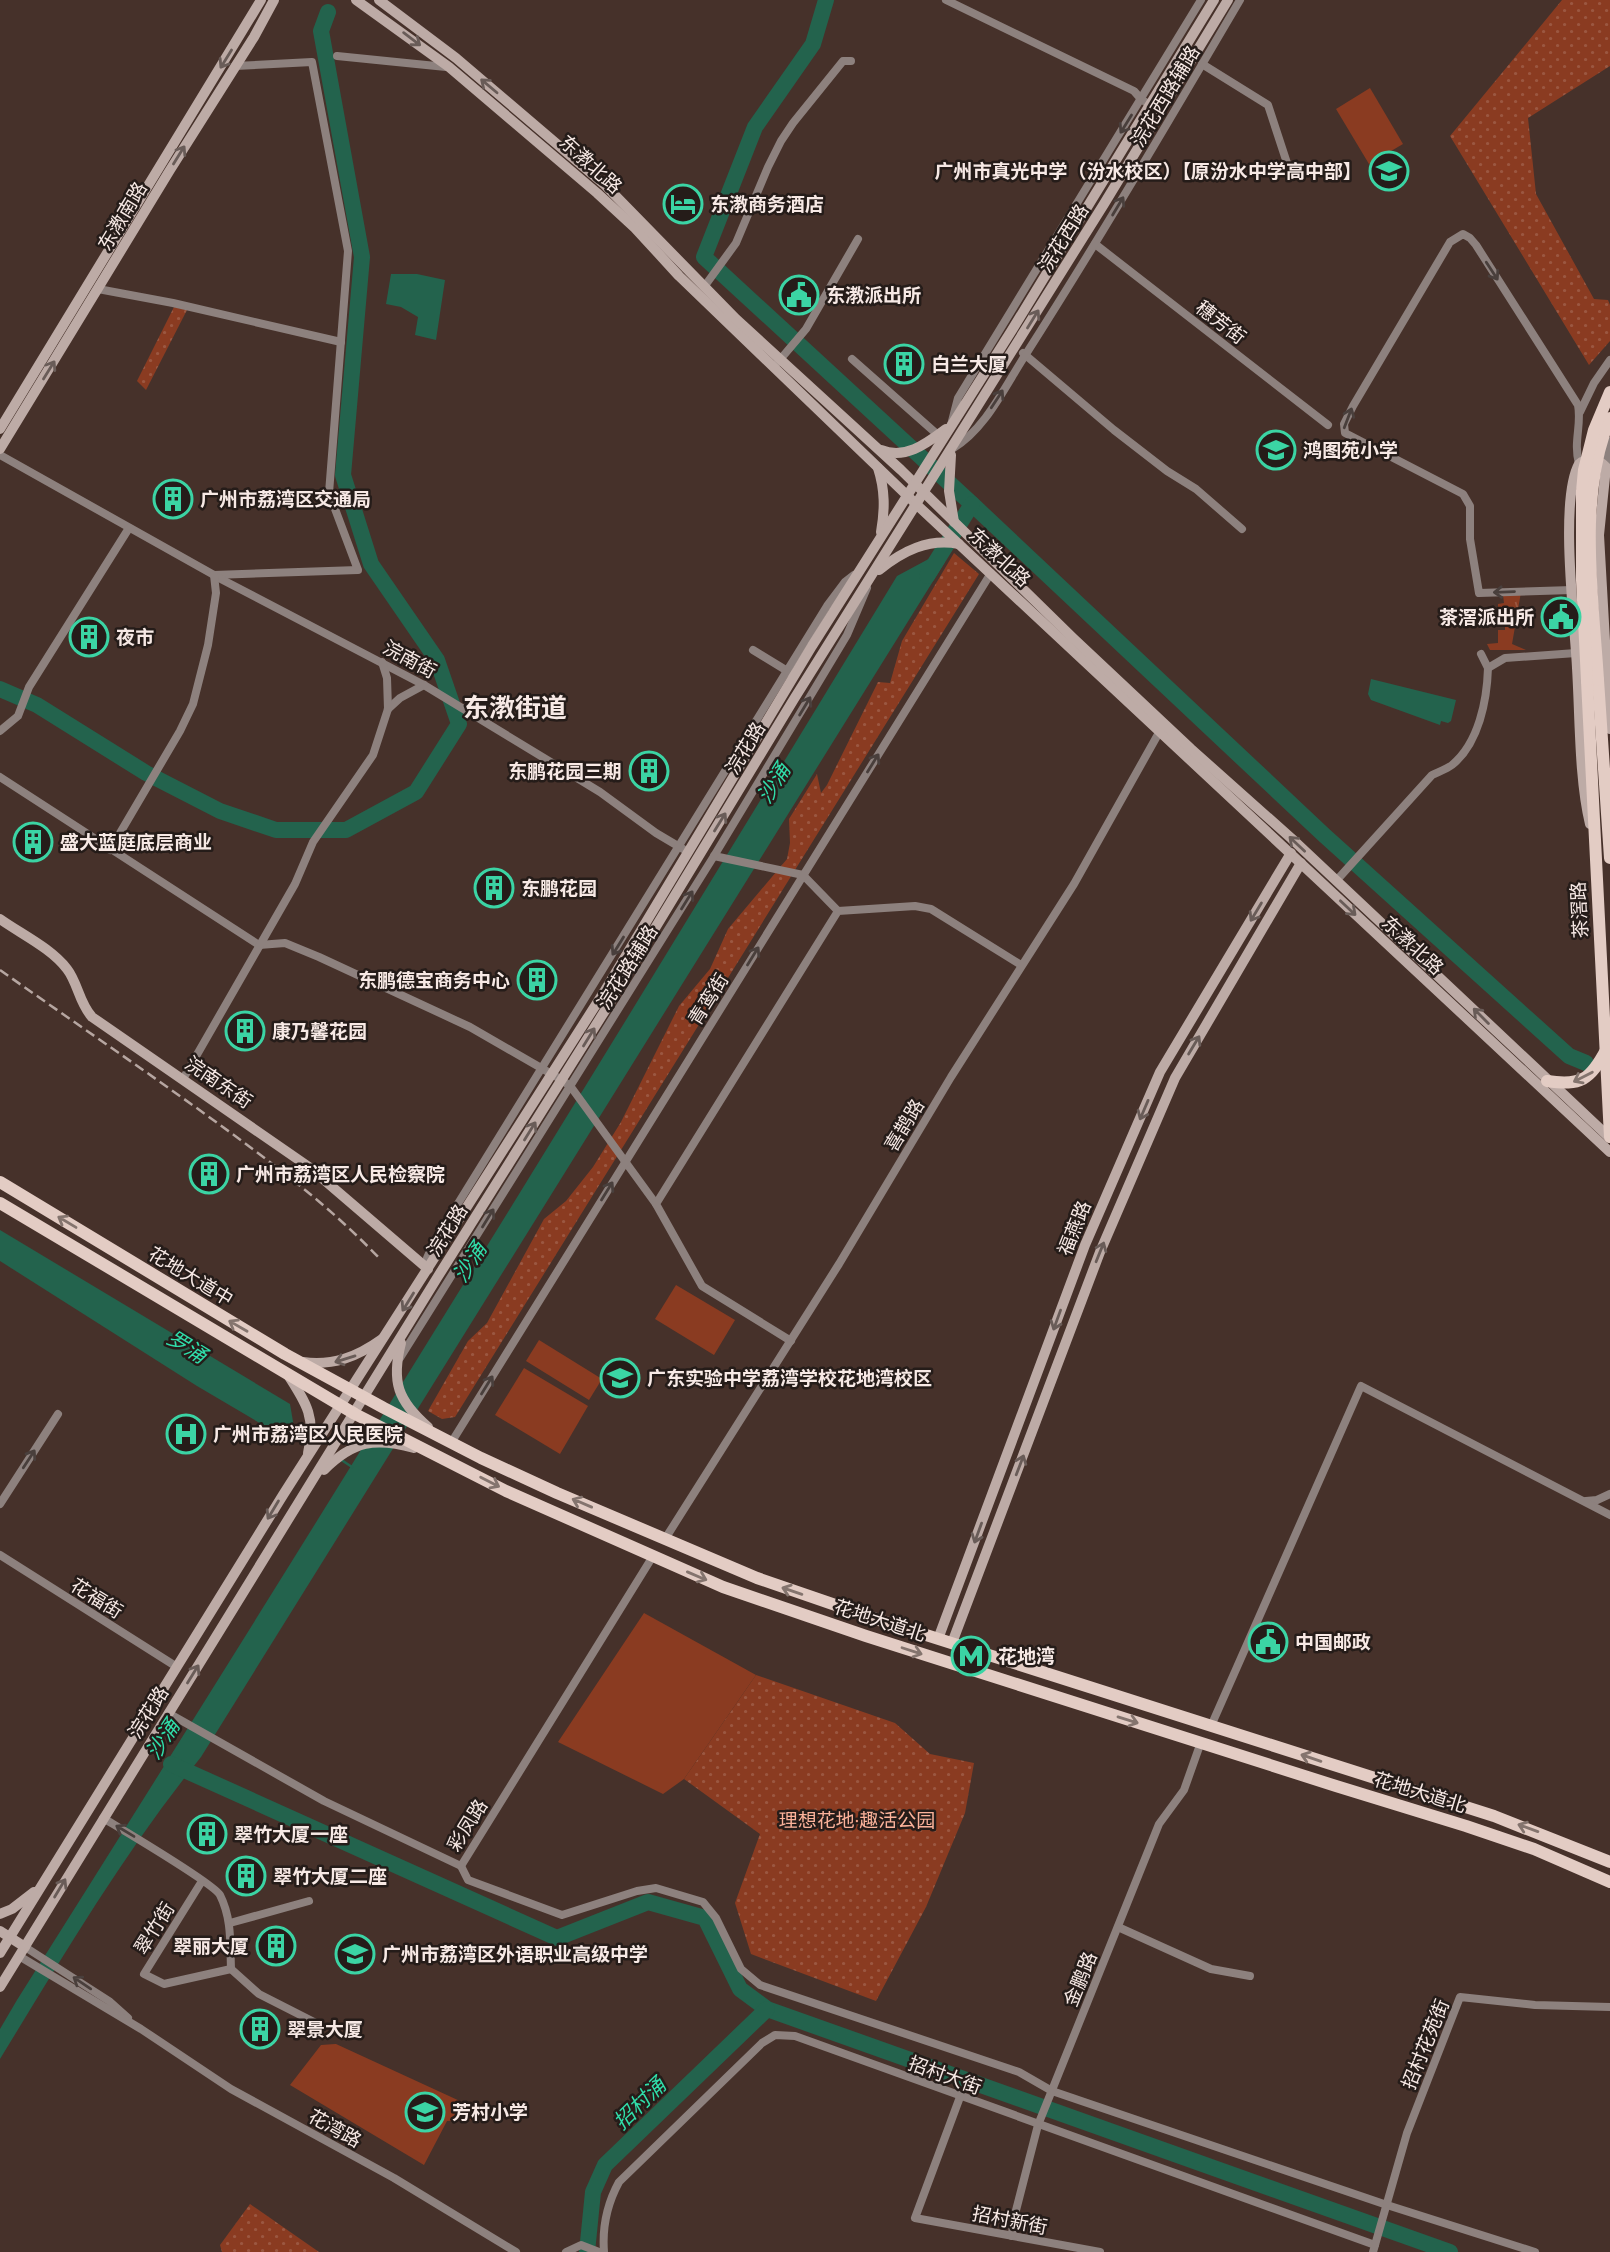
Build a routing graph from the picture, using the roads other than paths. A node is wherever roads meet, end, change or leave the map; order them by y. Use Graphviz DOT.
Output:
graph roads {
  1 [pos="356,0"];
  2 [pos="379,0"];
  3 [pos="946,0"];
  4 [pos="1201,0"];
  5 [pos="1214,0"];
  6 [pos="1228,0"];
  7 [pos="1240,0"];
  8 [pos="271,1"];
  9 [pos="337,56"];
  10 [pos="850,61"];
  11 [pos="1202,64"];
  12 [pos="235,66"];
  13 [pos="449,67"];
  14 [pos="1145,102"];
  15 [pos="1160,112"];
  16 [pos="1287,163"];
  17 [pos="858,239"];
  18 [pos="1095,244"];
  19 [pos="704,287"];
  20 [pos="98,289"];
  21 [pos="341,342"];
  22 [pos="1015,347"];
  23 [pos="1025,354"];
  24 [pos="852,359"];
  25 [pos="1610,360"];
  26 [pos="777,363"];
  27 [pos="1610,392"];
  28 [pos="1580,412"];
  29 [pos="1610,418"];
  30 [pos="1328,425"];
  31 [pos="951,426"];
  32 [pos="0,429"];
  33 [pos="938,435"];
  34 [pos="1610,441"];
  35 [pos="876,447"];
  36 [pos="0,449"];
  37 [pos="952,449"];
  38 [pos="0,455"];
  39 [pos="1578,464"];
  40 [pos="878,466"];
  41 [pos="947,466"];
  42 [pos="1606,467"];
  43 [pos="918,478"];
  44 [pos="925,492"];
  45 [pos="907,495"];
  46 [pos="917,505"];
  47 [pos="954,522"];
  48 [pos="130,528"];
  49 [pos="1242,529"];
  50 [pos="944,536"];
  51 [pos="963,539"];
  52 [pos="879,540"];
  53 [pos="991,573"];
  54 [pos="214,575"];
  55 [pos="869,579"];
  56 [pos="1572,590"];
  57 [pos="753,650"];
  58 [pos="1576,653"];
  59 [pos="1481,654"];
  60 [pos="382,662"];
  61 [pos="1488,668"];
  62 [pos="791,673"];
  63 [pos="1593,680"];
  64 [pos="424,685"];
  65 [pos="388,709"];
  66 [pos="1162,728"];
  67 [pos="1610,729"];
  68 [pos="0,731"];
  69 [pos="0,777"];
  70 [pos="1609,836"];
  71 [pos="1594,837"];
  72 [pos="684,849"];
  73 [pos="110,850"];
  74 [pos="1291,853"];
  75 [pos="714,856"];
  76 [pos="1610,858"];
  77 [pos="1301,863"];
  78 [pos="803,875"];
  79 [pos="1337,881"];
  80 [pos="838,911"];
  81 [pos="0,919"];
  82 [pos="259,944"];
  83 [pos="1021,965"];
  84 [pos="1606,1050"];
  85 [pos="557,1077"];
  86 [pos="183,1079"];
  87 [pos="1547,1081"];
  88 [pos="543,1089"];
  89 [pos="1610,1137"];
  90 [pos="1610,1153"];
  91 [pos="625,1162"];
  92 [pos="0,1181"];
  93 [pos="0,1203"];
  94 [pos="656,1204"];
  95 [pos="428,1269"];
  96 [pos="387,1335"];
  97 [pos="408,1336"];
  98 [pos="791,1341"];
  99 [pos="297,1361"];
  100 [pos="392,1362"];
  101 [pos="288,1375"];
  102 [pos="351,1391"];
  103 [pos="365,1398"];
  104 [pos="341,1405"];
  105 [pos="58,1414"];
  106 [pos="355,1414"];
  107 [pos="426,1428"];
  108 [pos="451,1443"];
  109 [pos="421,1449"];
  110 [pos="309,1453"];
  111 [pos="328,1461"];
  112 [pos="1610,1494"];
  113 [pos="1585,1502"];
  114 [pos="0,1504"];
  115 [pos="1610,1515"];
  116 [pos="665,1539"];
  117 [pos="0,1555"];
  118 [pos="653,1556"];
  119 [pos="938,1639"];
  120 [pos="953,1643"];
  121 [pos="177,1667"];
  122 [pos="168,1713"];
  123 [pos="1211,1726"];
  124 [pos="1201,1742"];
  125 [pos="103,1818"];
  126 [pos="1610,1847"];
  127 [pos="1591,1853"];
  128 [pos="1610,1861"];
  129 [pos="461,1866"];
  130 [pos="202,1881"];
  131 [pos="1610,1882"];
  132 [pos="41,1886"];
  133 [pos="309,1901"];
  134 [pos="0,1913"];
  135 [pos="230,1923"];
  136 [pos="1118,1927"];
  137 [pos="5,1933"];
  138 [pos="1,1949"];
  139 [pos="22,1951"];
  140 [pos="231,1969"];
  141 [pos="1250,1976"];
  142 [pos="0,1987"];
  143 [pos="1610,2007"];
  144 [pos="316,2023"];
  145 [pos="141,2029"];
  146 [pos="1051,2094"];
  147 [pos="960,2097"];
  148 [pos="1039,2123"];
  149 [pos="1386,2209"];
  150 [pos="1012,2236"];
  151 [pos="1375,2246"];
  152 [pos="516,2252"];
  153 [pos="566,2252"];
  154 [pos="600,2252"];
  155 [pos="1100,2252"];
  156 [pos="1535,2252"];
  1 -- 13 [label="main road, 东漖北路, one-way"];
  19 -- 2 [label="main road, 东漖北路, one-way"];
  3 -- 14 [label="street"];
  4 -- 14 [label="street"];
  5 -- 14 [label="main road, 浣花西路"];
  6 -- 15 [label="main road, 浣花西路"];
  7 -- 11 [label="street, 浣花西路辅路"];
  8 -- 12 [label="main road, 东漖南路"];
  8 -- 32 [label="main road, 东漖南路, one-way"];
  9 -- 13 [label="street"];
  10 -- 19 [label="street"];
  11 -- 16 [label="street"];
  18 -- 11 [label="street, 浣花西路辅路, one-way"];
  20 -- 12 [label="main road, 东漖南路, one-way"];
  12 -- 21 [label="street"];
  13 -- 26 [label="main road, 东漖北路"];
  14 -- 15 [label="street"];
  14 -- 31 [label="main road, 浣花西路, one-way"];
  22 -- 15 [label="main road, 浣花西路, one-way"];
  17 -- 26 [label="street"];
  18 -- 23 [label="street, 浣花西路辅路"];
  18 -- 30 [label="street, 穗芳街"];
  19 -- 26 [label="main road, 东漖北路"];
  20 -- 21 [label="street"];
  36 -- 20 [label="main road, 东漖南路, one-way"];
  21 -- 54 [label="street"];
  22 -- 23 [label="street"];
  22 -- 37 [label="main road, 浣花西路"];
  37 -- 23 [label="street, 浣花西路辅路, one-way"];
  23 -- 49 [label="street"];
  24 -- 33 [label="street"];
  25 -- 28 [label="street"];
  26 -- 35 [label="main road, 东漖北路"];
  26 -- 40 [label="main road, 东漖北路"];
  27 -- 63 [label="main road, bridge"];
  28 -- 39 [label="street"];
  56 -- 28 [label="street, one-way"];
  29 -- 63 [label="main road, bridge"];
  31 -- 33 [label="main road"];
  31 -- 43 [label="main road, 浣花西路"];
  33 -- 35 [label="main road"];
  34 -- 42 [label="street"];
  35 -- 43 [label="main road, 东漖北路"];
  37 -- 41 [label="main road, 浣花西路"];
  38 -- 48 [label="street, 浣南街"];
  39 -- 42 [label="main road"];
  39 -- 56 [label="main road"];
  40 -- 45 [label="main road, 东漖北路"];
  40 -- 52 [label="main road"];
  41 -- 44 [label="main road, 浣花西路"];
  41 -- 47 [label="main road"];
  42 -- 67 [label="main road"];
  43 -- 44 [label="main road, 东漖北路"];
  43 -- 45 [label="main road, 浣花路"];
  44 -- 46 [label="main road, 浣花路"];
  44 -- 47 [label="main road, 东漖北路"];
  45 -- 46 [label="main road, 东漖北路"];
  45 -- 52 [label="main road, 浣花路"];
  46 -- 50 [label="main road, 东漖北路"];
  46 -- 55 [label="main road, 浣花路"];
  47 -- 51 [label="main road, 东漖北路"];
  48 -- 54 [label="street, 浣南街"];
  48 -- 68 [label="street"];
  50 -- 51 [label="main road, 东漖北路"];
  50 -- 55 [label="main road"];
  51 -- 53 [label="main road, 东漖北路"];
  51 -- 66 [label="main road, 东漖北路"];
  52 -- 62 [label="main road, 浣花路"];
  53 -- 66 [label="main road, 东漖北路"];
  78 -- 53 [label="street, 青鸾街, one-way"];
  54 -- 60 [label="street, 浣南街"];
  54 -- 73 [label="street"];
  75 -- 55 [label="street, 浣花路辅路, one-way"];
  85 -- 55 [label="main road, 浣花路, one-way"];
  56 -- 58 [label="main road"];
  57 -- 62 [label="street"];
  58 -- 61 [label="street"];
  58 -- 71 [label="main road"];
  59 -- 61 [label="street"];
  60 -- 64 [label="street, 浣南街"];
  60 -- 65 [label="street"];
  61 -- 79 [label="street"];
  62 -- 72 [label="main road, 浣花路"];
  63 -- 70 [label="main road"];
  63 -- 71 [label="main road, 茶滘路"];
  64 -- 65 [label="street"];
  64 -- 72 [label="street, 浣南街"];
  65 -- 82 [label="street"];
  66 -- 74 [label="main road, 东漖北路"];
  79 -- 66 [label="main road, 东漖北路, one-way"];
  66 -- 83 [label="street, 喜鹊路"];
  69 -- 73 [label="street"];
  70 -- 76 [label="main road"];
  71 -- 84 [label="main road, 茶滘路"];
  72 -- 85 [label="main road, 浣花路, one-way"];
  73 -- 82 [label="street"];
  74 -- 77 [label="main road, 东漖北路"];
  74 -- 119 [label="main road, 福燕路, one-way"];
  75 -- 78 [label="street"];
  85 -- 75 [label="street, 浣花路辅路, one-way"];
  77 -- 90 [label="main road, 东漖北路, one-way"];
  120 -- 77 [label="main road, 福燕路, one-way"];
  78 -- 80 [label="street"];
  91 -- 78 [label="street, 青鸾街, one-way"];
  87 -- 79 [label="main road, 东漖北路, one-way"];
  80 -- 83 [label="street"];
  80 -- 94 [label="street"];
  81 -- 86 [label="main road, 浣南东街"];
  82 -- 85 [label="street"];
  82 -- 86 [label="street"];
  83 -- 98 [label="street, 喜鹊路"];
  84 -- 87 [label="main road, one-way"];
  84 -- 89 [label="main road, 茶滘路"];
  85 -- 88 [label="main road, 浣花路"];
  85 -- 91 [label="street"];
  97 -- 85 [label="street, 浣花路辅路, one-way"];
  86 -- 95 [label="main road, 浣南东街"];
  87 -- 89 [label="main road, 东漖北路"];
  88 -- 95 [label="main road, 浣花路"];
  97 -- 88 [label="main road, 浣花路, one-way"];
  91 -- 94 [label="street"];
  108 -- 91 [label="street, 青鸾街, one-way"];
  99 -- 92 [label="main road, 花地大道中, one-way"];
  93 -- 101 [label="main road, 花地大道中"];
  94 -- 98 [label="street"];
  95 -- 96 [label="main road, 浣花路, one-way"];
  96 -- 99 [label="main road, one-way"];
  96 -- 102 [label="main road, 浣花路"];
  97 -- 100 [label="main road, 浣花路"];
  97 -- 100 [label="main road"];
  98 -- 116 [label="street, 喜鹊路"];
  99 -- 101 [label="main road"];
  99 -- 102 [label="main road, 花地大道中"];
  100 -- 103 [label="main road, 浣花路"];
  100 -- 107 [label="main road"];
  101 -- 104 [label="main road, 花地大道中"];
  101 -- 110 [label="main road"];
  102 -- 103 [label="main road, 花地大道中"];
  102 -- 104 [label="main road, 浣花路"];
  103 -- 106 [label="main road, 浣花路"];
  103 -- 107 [label="main road, 花地大道北"];
  104 -- 106 [label="main road, 花地大道中"];
  104 -- 110 [label="main road, 浣花路"];
  114 -- 105 [label="street, one-way"];
  106 -- 109 [label="main road, 花地大道北"];
  106 -- 111 [label="main road, 浣花路"];
  107 -- 108 [label="main road, 花地大道北"];
  116 -- 108 [label="main road, 花地大道北, one-way"];
  109 -- 111 [label="main road"];
  109 -- 118 [label="main road, 花地大道北, one-way"];
  110 -- 121 [label="main road, 浣花路, one-way"];
  122 -- 111 [label="main road, 浣花路, one-way"];
  112 -- 113 [label="street"];
  113 -- 115 [label="street"];
  113 -- 123 [label="street"];
  119 -- 116 [label="main road, 花地大道北, one-way"];
  117 -- 121 [label="street, 花福街"];
  118 -- 124 [label="main road, 花地大道北, one-way"];
  118 -- 129 [label="street, 彩凤路"];
  119 -- 120 [label="main road, 花地大道北"];
  120 -- 123 [label="main road, 花地大道北"];
  121 -- 132 [label="main road, 浣花路"];
  122 -- 125 [label="main road, 浣花路"];
  122 -- 129 [label="street, 彩凤路"];
  127 -- 123 [label="main road, 花地大道北, one-way"];
  124 -- 131 [label="main road, 花地大道北"];
  124 -- 136 [label="street, 金鹏路"];
  130 -- 125 [label="street, one-way"];
  139 -- 125 [label="main road, 浣花路, one-way"];
  126 -- 127 [label="main road"];
  127 -- 128 [label="main road, 花地大道北"];
  129 -- 146 [label="street"];
  130 -- 135 [label="street"];
  130 -- 140 [label="street, 翠竹街"];
  132 -- 134 [label="main road"];
  132 -- 137 [label="main road, 浣花路"];
  133 -- 135 [label="street"];
  135 -- 140 [label="street"];
  136 -- 141 [label="street"];
  136 -- 146 [label="street, 金鹏路"];
  137 -- 138 [label="main road, 浣花路"];
  137 -- 139 [label="main road"];
  138 -- 139 [label="main road"];
  139 -- 142 [label="main road, 浣花路"];
  139 -- 145 [label="street, 花湾路"];
  145 -- 139 [label="street, 花湾路, one-way"];
  140 -- 144 [label="street"];
  143 -- 149 [label="street, 招村花苑街"];
  145 -- 152 [label="street, 花湾路"];
  146 -- 148 [label="street, 金鹏路"];
  146 -- 149 [label="street"];
  147 -- 148 [label="street, 招村大街"];
  147 -- 150 [label="street, 招村新街"];
  147 -- 154 [label="street, 招村大街"];
  148 -- 150 [label="street, 金鹏路"];
  148 -- 151 [label="street, 招村大街"];
  149 -- 151 [label="street, 招村花苑街"];
  149 -- 156 [label="street"];
  150 -- 155 [label="street, 招村新街"];
  153 -- 154 [label="street, 招村大街"];
}
